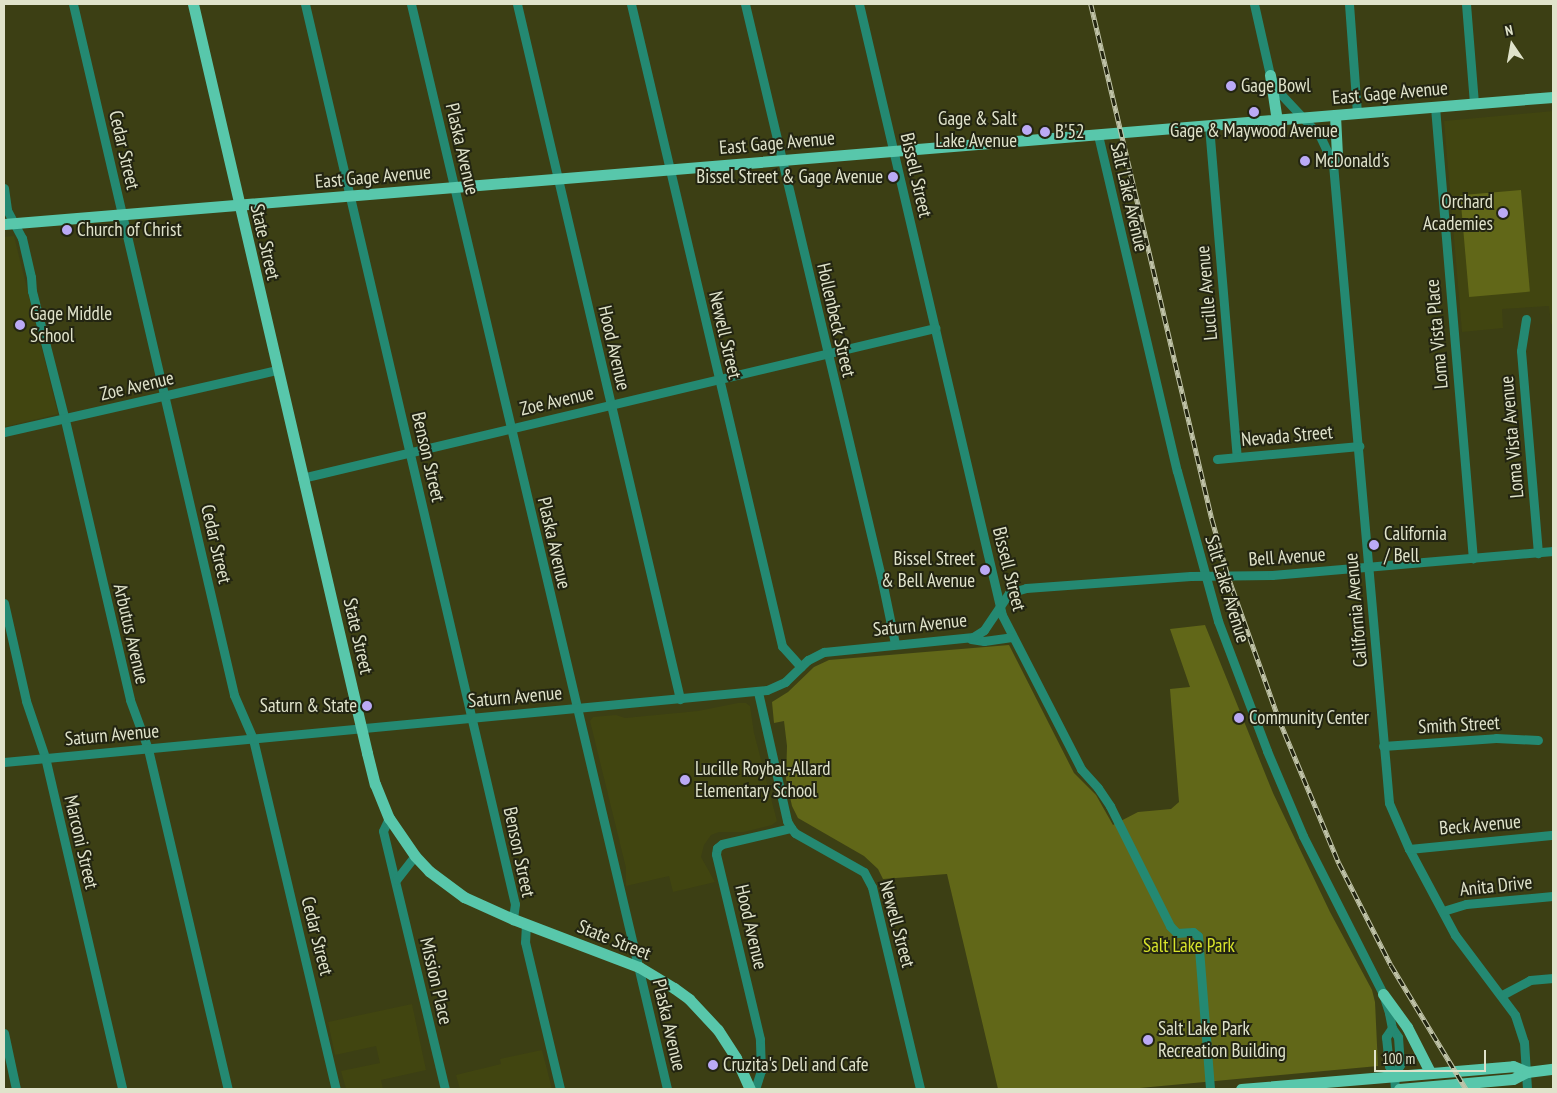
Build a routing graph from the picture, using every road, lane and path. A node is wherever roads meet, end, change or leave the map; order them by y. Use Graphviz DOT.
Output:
graph roads {
  1 [pos="73,4"];
  2 [pos="193,4"];
  3 [pos="305,4"];
  4 [pos="411,4"];
  5 [pos="517,4"];
  6 [pos="630,4"];
  7 [pos="745,4"];
  8 [pos="859,4"];
  9 [pos="1254,4"];
  10 [pos="1349,4"];
  11 [pos="1466,4"];
  12 [pos="1270,75"];
  13 [pos="1553,97"];
  14 [pos="1474,104"];
  15 [pos="1434,107"];
  16 [pos="1357,113"];
  17 [pos="1335,115"];
  18 [pos="1303,118"];
  19 [pos="1276,121"];
  20 [pos="1209,126"];
  21 [pos="1098,135"];
  22 [pos="893,152"];
  23 [pos="782,160"];
  24 [pos="1333,164"];
  25 [pos="670,170"];
  26 [pos="558,179"];
  27 [pos="4,188"];
  28 [pos="454,188"];
  29 [pos="350,197"];
  30 [pos="239,206"];
  31 [pos="122,215"];
  32 [pos="9,224"];
  33 [pos="1526,318"];
  34 [pos="935,328"];
  35 [pos="827,354"];
  36 [pos="277,370"];
  37 [pos="719,379"];
  38 [pos="164,396"];
  39 [pos="611,404"];
  40 [pos="65,420"];
  41 [pos="511,428"];
  42 [pos="4,432"];
  43 [pos="1359,446"];
  44 [pos="411,452"];
  45 [pos="1237,457"];
  46 [pos="1217,459"];
  47 [pos="302,478"];
  48 [pos="1553,551"];
  49 [pos="1538,553"];
  50 [pos="1472,558"];
  51 [pos="1368,566"];
  52 [pos="1205,576"];
  53 [pos="4,603"];
  54 [pos="1000,605"];
  55 [pos="1012,637"];
  56 [pos="968,638"];
  57 [pos="895,644"];
  58 [pos="801,667"];
  59 [pos="758,692"];
  60 [pos="680,699"];
  61 [pos="577,708"];
  62 [pos="472,717"];
  63 [pos="362,728"];
  64 [pos="253,739"];
  65 [pos="1538,740"];
  66 [pos="1383,746"];
  67 [pos="148,749"];
  68 [pos="45,757"];
  69 [pos="4,762"];
  70 [pos="389,818"];
  71 [pos="791,828"];
  72 [pos="1553,835"];
  73 [pos="1409,849"];
  74 [pos="415,856"];
  75 [pos="396,880"];
  76 [pos="1553,896"];
  77 [pos="1443,911"];
  78 [pos="513,919"];
  79 [pos="526,924"];
  80 [pos="639,967"];
  81 [pos="1553,978"];
  82 [pos="1383,994"];
  83 [pos="1502,995"];
  84 [pos="4,1034"];
  85 [pos="1553,1070"];
  86 [pos="1430,1072"];
  87 [pos="1527,1072"];
  88 [pos="1394,1075"];
  89 [pos="1487,1085"];
  90 [pos="1444,1087"];
  91 [pos="16,1089"];
  92 [pos="122,1089"];
  93 [pos="228,1089"];
  94 [pos="336,1089"];
  95 [pos="445,1089"];
  96 [pos="560,1089"];
  97 [pos="667,1089"];
  98 [pos="750,1089"];
  99 [pos="755,1089"];
  100 [pos="920,1089"];
  101 [pos="1210,1089"];
  102 [pos="1241,1089"];
  103 [pos="1397,1089"];
  104 [pos="1527,1089"];
  1 -- 31 [label="street, Cedar Street"];
  2 -- 30 [label="main road, State Street"];
  3 -- 29 [label="street, Benson Street"];
  4 -- 28 [label="street, Plaska Avenue"];
  5 -- 26 [label="street, Hood Avenue"];
  6 -- 25 [label="street, Newell Street"];
  7 -- 23 [label="street, Hollenbeck Street"];
  8 -- 22 [label="street, Bissell Street"];
  9 -- 12 [label="street, California Avenue"];
  10 -- 16 [label="street"];
  11 -- 14 [label="street"];
  12 -- 18 [label="street, California Avenue"];
  12 -- 19 [label="main road"];
  13 -- 14 [label="main road, East Gage Avenue"];
  14 -- 15 [label="main road, East Gage Avenue"];
  15 -- 16 [label="main road, East Gage Avenue"];
  15 -- 50 [label="street, Loma Vista Place"];
  16 -- 17 [label="main road, East Gage Avenue"];
  17 -- 18 [label="main road, East Gage Avenue"];
  17 -- 24 [label="main road"];
  18 -- 19 [label="main road, East Gage Avenue"];
  18 -- 24 [label="street, California Avenue"];
  19 -- 20 [label="main road, East Gage Avenue"];
  20 -- 21 [label="main road, East Gage Avenue"];
  20 -- 45 [label="street, Lucille Avenue"];
  21 -- 22 [label="main road, East Gage Avenue"];
  21 -- 52 [label="street, Salt Lake Avenue"];
  22 -- 23 [label="main road, East Gage Avenue"];
  22 -- 34 [label="street, Bissell Street"];
  23 -- 25 [label="main road, East Gage Avenue"];
  23 -- 35 [label="street, Hollenbeck Street"];
  24 -- 43 [label="street, California Avenue"];
  25 -- 26 [label="main road, East Gage Avenue"];
  25 -- 37 [label="street, Newell Street"];
  26 -- 28 [label="main road, East Gage Avenue"];
  26 -- 39 [label="street, Hood Avenue"];
  27 -- 32 [label="street, Arbutus Avenue"];
  28 -- 29 [label="main road, East Gage Avenue"];
  28 -- 41 [label="street, Plaska Avenue"];
  29 -- 30 [label="main road, East Gage Avenue"];
  29 -- 44 [label="street, Benson Street"];
  30 -- 31 [label="main road, East Gage Avenue"];
  30 -- 36 [label="main road, State Street"];
  31 -- 32 [label="main road, East Gage Avenue"];
  31 -- 38 [label="street, Cedar Street"];
  32 -- 40 [label="street, Arbutus Avenue"];
  33 -- 49 [label="street, Loma Vista Avenue"];
  34 -- 35 [label="street, Zoe Avenue"];
  34 -- 54 [label="street, Bissell Street"];
  35 -- 37 [label="street, Zoe Avenue"];
  35 -- 57 [label="street, Hollenbeck Street"];
  36 -- 38 [label="street, Zoe Avenue"];
  36 -- 47 [label="main road, State Street"];
  37 -- 39 [label="street, Zoe Avenue"];
  37 -- 58 [label="street, Newell Street"];
  38 -- 40 [label="street, Zoe Avenue"];
  38 -- 64 [label="street, Cedar Street"];
  39 -- 41 [label="street, Zoe Avenue"];
  39 -- 60 [label="street, Hood Avenue"];
  40 -- 42 [label="street, Zoe Avenue"];
  40 -- 67 [label="street, Arbutus Avenue"];
  41 -- 44 [label="street, Zoe Avenue"];
  41 -- 61 [label="street, Plaska Avenue"];
  43 -- 45 [label="street, Nevada Street"];
  43 -- 51 [label="street, California Avenue"];
  44 -- 47 [label="street, Zoe Avenue"];
  44 -- 62 [label="street, Benson Street"];
  45 -- 46 [label="street, Nevada Street"];
  47 -- 63 [label="main road, State Street"];
  48 -- 49 [label="street, Bell Avenue"];
  49 -- 50 [label="street, Bell Avenue"];
  50 -- 51 [label="street, Bell Avenue"];
  51 -- 52 [label="street, Bell Avenue"];
  51 -- 66 [label="street, California Avenue"];
  52 -- 54 [label="street, Bell Avenue"];
  52 -- 82 [label="street, Salt Lake Avenue"];
  53 -- 68 [label="street, Marconi Street"];
  54 -- 55 [label="street, Bissell Street"];
  54 -- 56 [label="street, Saturn Avenue"];
  55 -- 56 [label="street"];
  55 -- 101 [label="street, Bissell Street"];
  56 -- 57 [label="street, Saturn Avenue"];
  57 -- 58 [label="street, Saturn Avenue"];
  58 -- 59 [label="street, Saturn Avenue"];
  59 -- 60 [label="street, Saturn Avenue"];
  59 -- 71 [label="street"];
  60 -- 61 [label="street, Saturn Avenue"];
  61 -- 62 [label="street, Saturn Avenue"];
  61 -- 80 [label="street, Plaska Avenue"];
  62 -- 63 [label="street, Saturn Avenue"];
  62 -- 78 [label="street, Benson Street"];
  63 -- 64 [label="street, Saturn Avenue"];
  63 -- 70 [label="main road, State Street"];
  64 -- 67 [label="street, Saturn Avenue"];
  64 -- 94 [label="street, Cedar Street"];
  65 -- 66 [label="street, Smith Street"];
  66 -- 73 [label="street, California Avenue"];
  67 -- 68 [label="street, Saturn Avenue"];
  67 -- 93 [label="street, Arbutus Avenue"];
  68 -- 69 [label="street, Saturn Avenue"];
  68 -- 92 [label="street, Marconi Street"];
  70 -- 74 [label="main road, State Street"];
  70 -- 75 [label="street, Mission Place"];
  71 -- 99 [label="street, Hood Avenue"];
  71 -- 100 [label="street, Newell Street"];
  72 -- 73 [label="street, Beck Avenue"];
  73 -- 77 [label="street, California Avenue"];
  74 -- 75 [label="street"];
  74 -- 78 [label="main road, State Street"];
  75 -- 95 [label="street, Mission Place"];
  76 -- 77 [label="street, Anita Drive"];
  77 -- 83 [label="street, California Avenue"];
  78 -- 79 [label="main road, State Street"];
  79 -- 80 [label="main road, State Street"];
  79 -- 96 [label="street, Benson Street"];
  80 -- 97 [label="street, Plaska Avenue"];
  80 -- 98 [label="main road, State Street"];
  81 -- 83 [label="street"];
  82 -- 86 [label="main road"];
  82 -- 88 [label="street, Salt Lake Avenue"];
  83 -- 87 [label="street, California Avenue"];
  84 -- 91 [label="street"];
  85 -- 87 [label="main road"];
  86 -- 87 [label="main road"];
  86 -- 88 [label="main road"];
  87 -- 89 [label="main road"];
  87 -- 104 [label="street"];
  88 -- 102 [label="main road"];
  88 -- 103 [label="street"];
  89 -- 90 [label="main road"];
  90 -- 103 [label="main road"];
}
